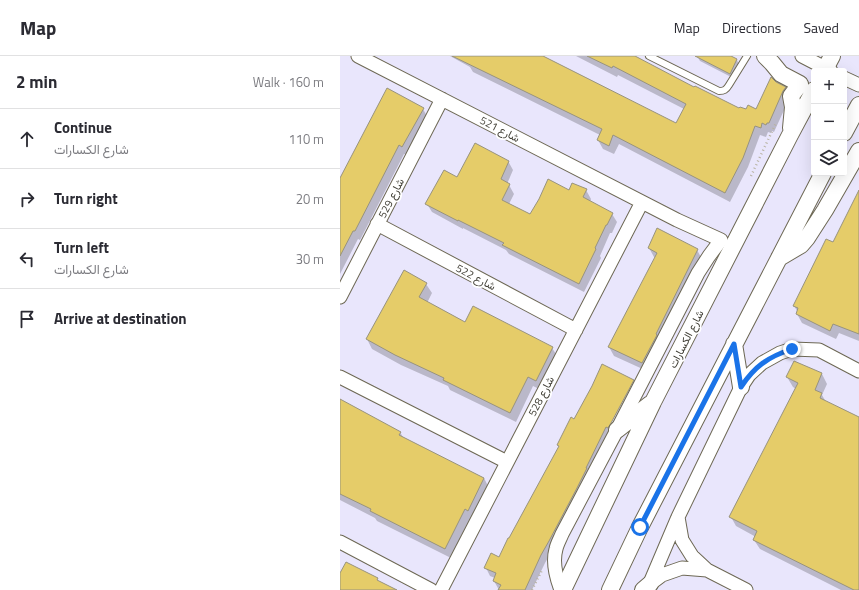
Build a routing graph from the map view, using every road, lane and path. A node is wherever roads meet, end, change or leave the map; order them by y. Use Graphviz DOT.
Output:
graph roads {
  1 [pos="358,56"];
  2 [pos="649,56"];
  3 [pos="747,56"];
  4 [pos="765,56"];
  5 [pos="802,56"];
  6 [pos="828,67"];
  7 [pos="847,79"];
  8 [pos="859,85"];
  9 [pos="811,96"];
  10 [pos="442,99"];
  11 [pos="859,105"];
  12 [pos="778,120"];
  13 [pos="847,128"];
  14 [pos="790,135"];
  15 [pos="859,151"];
  16 [pos="822,176"];
  17 [pos="748,183"];
  18 [pos="642,202"];
  19 [pos="378,224"];
  20 [pos="779,258"];
  21 [pos="340,297"];
  22 [pos="576,330"];
  23 [pos="734,344"];
  24 [pos="859,371"];
  25 [pos="340,377"];
  26 [pos="741,387"];
  27 [pos="653,402"];
  28 [pos="617,430"];
  29 [pos="507,462"];
  30 [pos="678,517"];
  31 [pos="340,542"];
  32 [pos="707,570"];
  33 [pos="647,588"];
  34 [pos="431,590"];
  35 [pos="441,590"];
  36 [pos="562,590"];
  37 [pos="610,590"];
  38 [pos="746,590"];
  1 -- 10 [label="street, شارع 521"];
  2 -- 3 [label="lane"];
  4 -- 14 [label="street"];
  5 -- 6 [label="street"];
  7 -- 8 [label="street"];
  9 -- 14 [label="street, شارع الكسارات"];
  10 -- 18 [label="street, شارع 521"];
  10 -- 19 [label="street, شارع 529"];
  11 -- 13 [label="street"];
  12 -- 17 [label="path"];
  14 -- 27 [label="street, شارع الكسارات"];
  15 -- 20 [label="street"];
  16 -- 20 [label="street"];
  18 -- 22 [label="street, شارع 528"];
  18 -- 28 [label="street, شارع الكسارات"];
  19 -- 21 [label="street, شارع 529"];
  19 -- 22 [label="street, شارع 522"];
  20 -- 23 [label="street"];
  22 -- 29 [label="street, شارع 528"];
  23 -- 26 [label="street"];
  23 -- 37 [label="street"];
  24 -- 26 [label="street"];
  25 -- 29 [label="street"];
  26 -- 30 [label="street"];
  27 -- 28 [label="street"];
  27 -- 36 [label="street, شارع الكسارات"];
  28 -- 36 [label="street, شارع الكسارات"];
  29 -- 35 [label="street, شارع 528"];
  30 -- 32 [label="street"];
  30 -- 33 [label="street"];
  31 -- 34 [label="street"];
  32 -- 33 [label="street"];
  32 -- 38 [label="street"];
}
